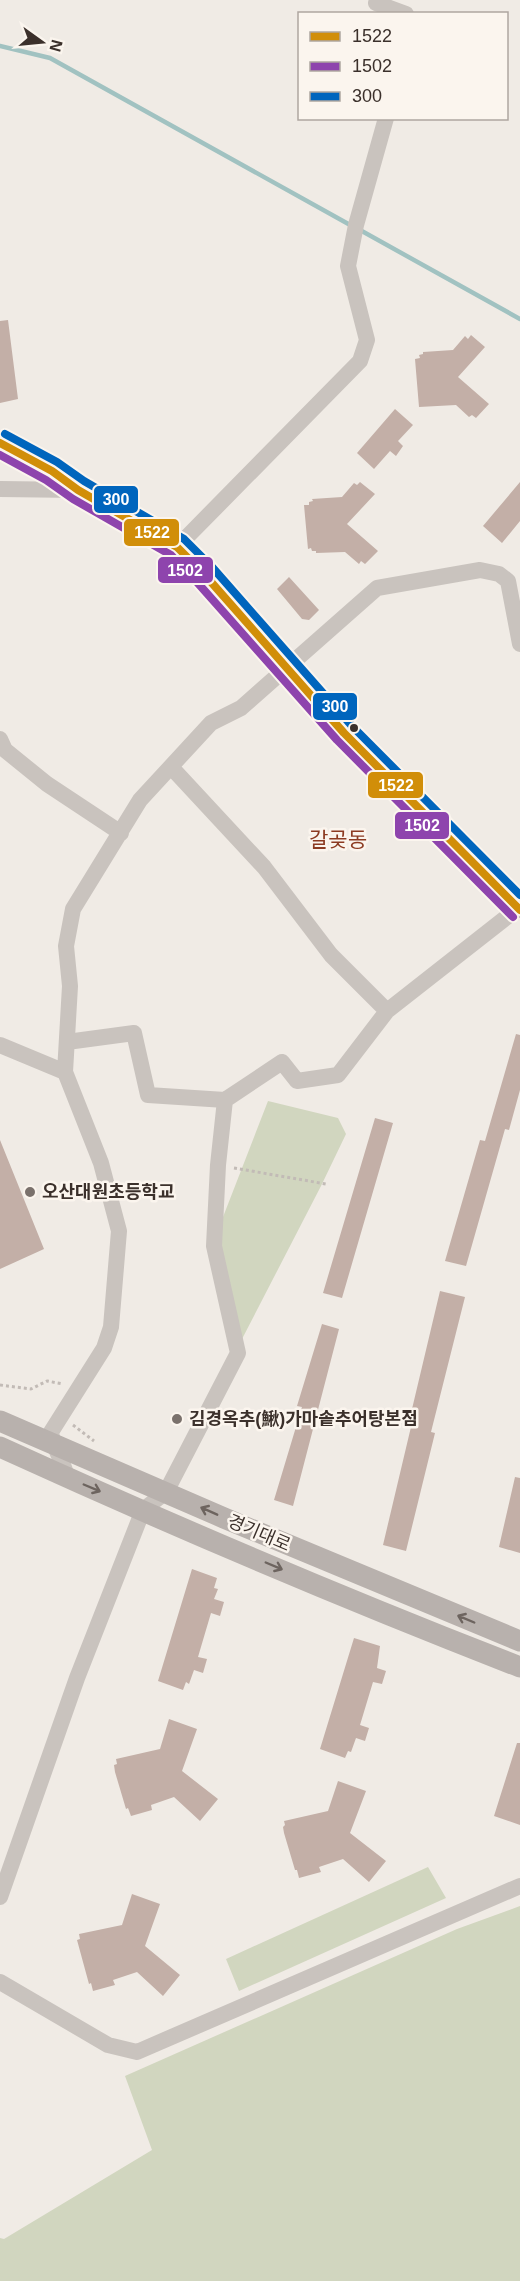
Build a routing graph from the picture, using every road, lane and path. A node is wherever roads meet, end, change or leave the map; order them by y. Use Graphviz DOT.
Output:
graph roads {
  1 [pos="377,0"];
  2 [pos="401,12"];
  3 [pos="385,120"];
  4 [pos="0,443"];
  5 [pos="0,489"];
  6 [pos="78,490"];
  7 [pos="177,547"];
  8 [pos="520,644"];
  9 [pos="287,669"];
  10 [pos="0,739"];
  11 [pos="172,768"];
  12 [pos="121,833"];
  13 [pos="519,910"];
  14 [pos="387,1011"];
  15 [pos="67,1042"];
  16 [pos="0,1046"];
  17 [pos="65,1072"];
  18 [pos="225,1100"];
  19 [pos="218,1165"];
  20 [pos="326,1184"];
  21 [pos="0,1384"];
  22 [pos="70,1384"];
  23 [pos="61,1417"];
  24 [pos="0,1421"];
  25 [pos="96,1442"];
  26 [pos="53,1444"];
  27 [pos="0,1447"];
  28 [pos="67,1478"];
  29 [pos="166,1492"];
  30 [pos="143,1510"];
  31 [pos="520,1641"];
  32 [pos="520,1667"];
  33 [pos="7,1863"];
  34 [pos="520,1886"];
  35 [pos="0,1897"];
  36 [pos="0,1982"];
  1 -- 2 [label="street"];
  3 -- 7 [label="street"];
  4 -- 6 [label="street"];
  5 -- 6 [label="street"];
  6 -- 7 [label="street"];
  7 -- 9 [label="street"];
  8 -- 9 [label="street"];
  9 -- 11 [label="street"];
  9 -- 13 [label="street"];
  10 -- 12 [label="street"];
  11 -- 12 [label="street"];
  11 -- 14 [label="street"];
  12 -- 15 [label="street"];
  13 -- 14 [label="street"];
  14 -- 18 [label="street"];
  15 -- 17 [label="street"];
  15 -- 18 [label="street"];
  16 -- 17 [label="street"];
  17 -- 23 [label="street"];
  18 -- 19 [label="street"];
  19 -- 20 [label="path"];
  19 -- 29 [label="street"];
  21 -- 22 [label="path"];
  23 -- 25 [label="path"];
  23 -- 26 [label="street"];
  24 -- 26 [label="main road, 경기대로"];
  26 -- 28 [label="street"];
  26 -- 29 [label="main road, 경기대로"];
  27 -- 28 [label="main road, 경기대로"];
  28 -- 30 [label="main road, 경기대로, one-way"];
  29 -- 30 [label="street"];
  31 -- 29 [label="main road, 경기대로, one-way"];
  30 -- 32 [label="main road, 경기대로, one-way"];
  30 -- 33 [label="street"];
  33 -- 35 [label="street"];
  34 -- 36 [label="street"];
}
